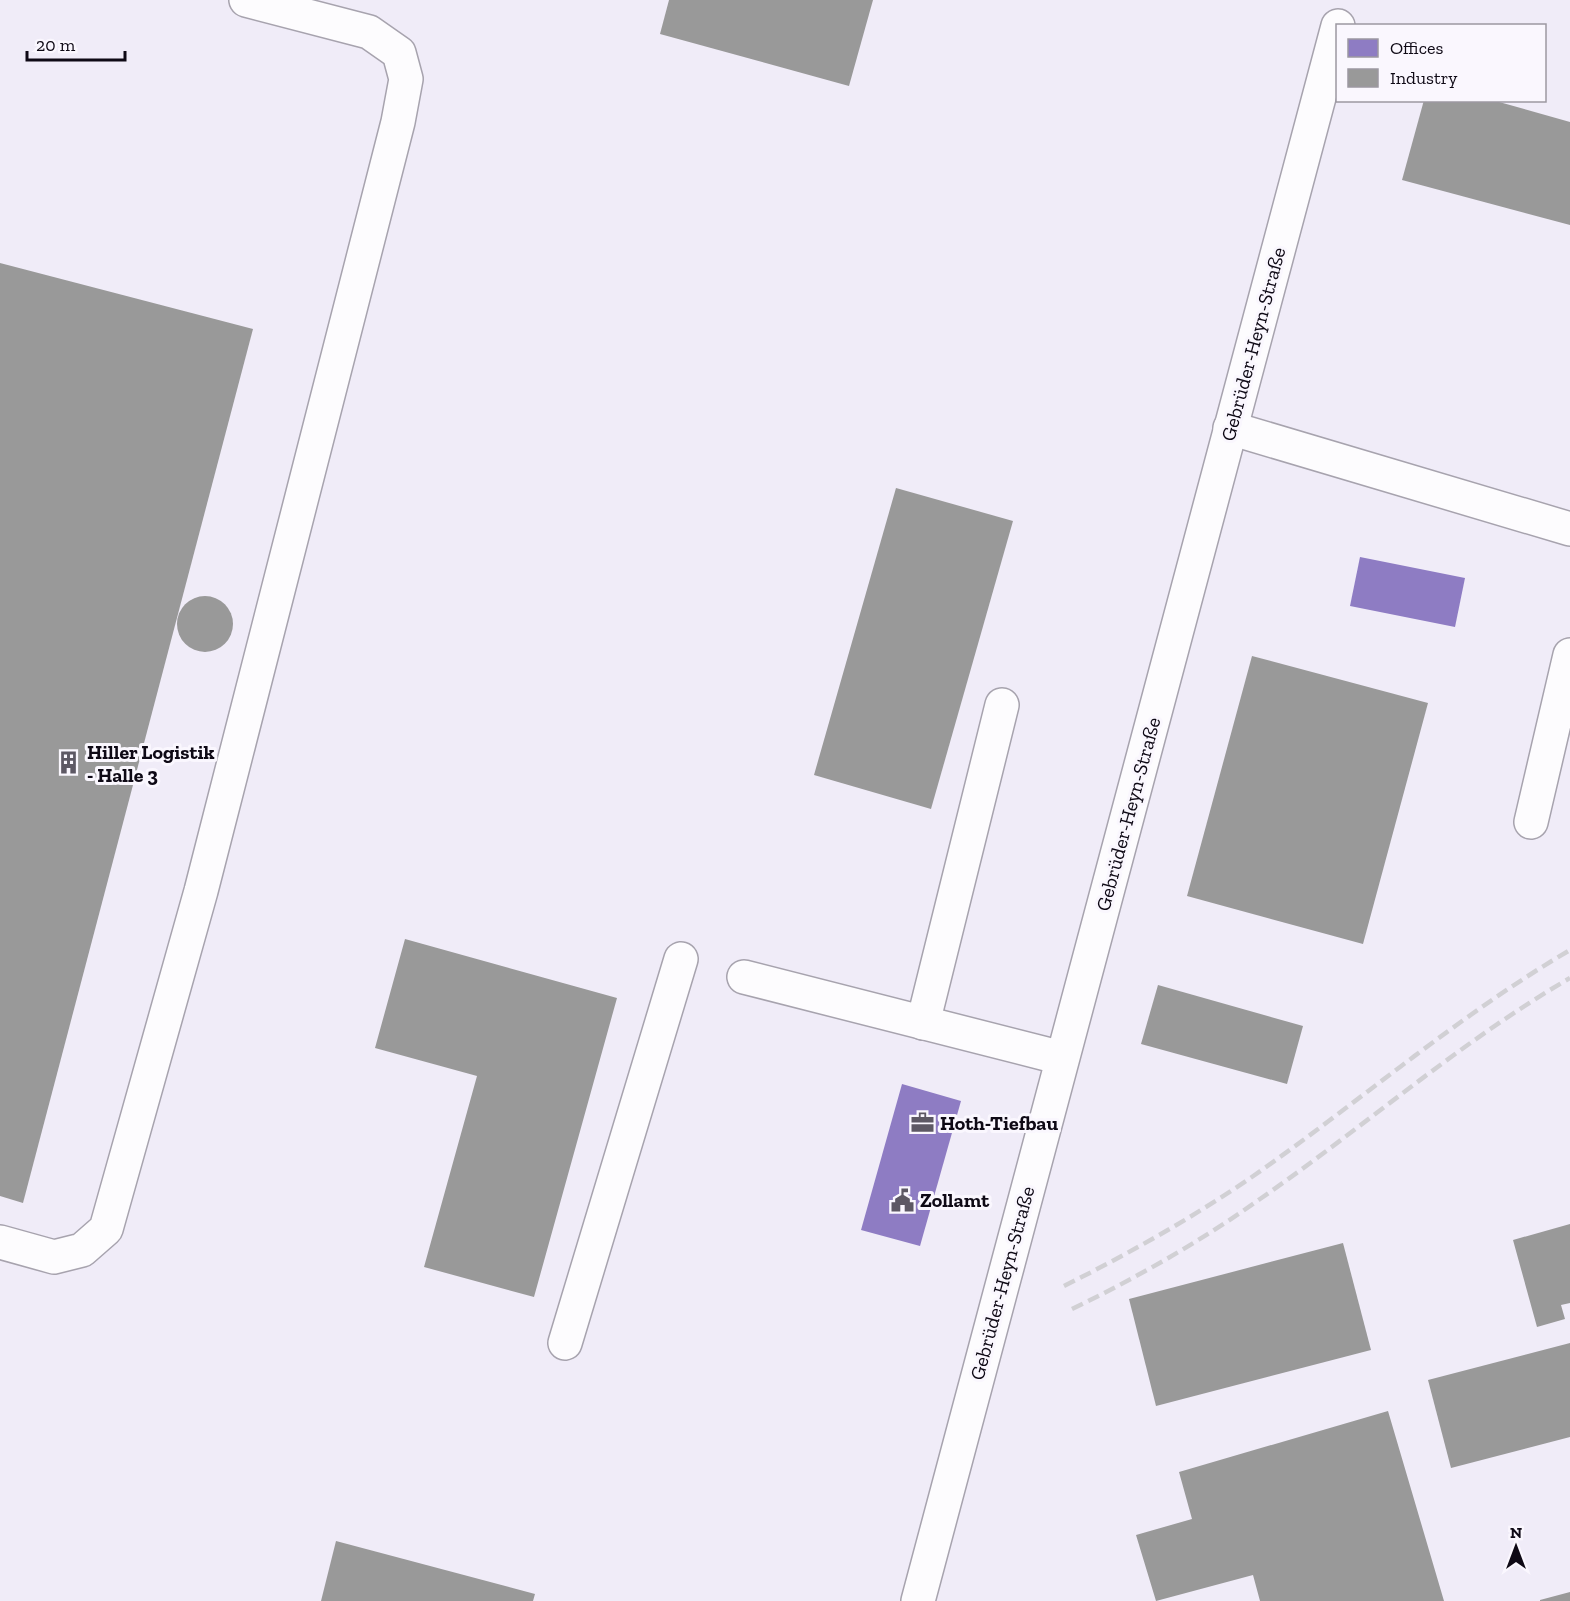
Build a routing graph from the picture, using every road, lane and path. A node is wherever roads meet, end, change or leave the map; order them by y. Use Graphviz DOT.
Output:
graph roads {
  1 [pos="246,0"];
  2 [pos="1345,0"];
  3 [pos="1339,24"];
  4 [pos="1336,33"];
  5 [pos="1230,428"];
  6 [pos="1570,528"];
  7 [pos="1570,655"];
  8 [pos="1002,705"];
  9 [pos="1531,822"];
  10 [pos="681,959"];
  11 [pos="744,977"];
  12 [pos="923,1023"];
  13 [pos="1062,1058"];
  14 [pos="0,1242"];
  15 [pos="565,1343"];
  16 [pos="918,1601"];
  1 -- 14 [label="street"];
  2 -- 3 [label="street, Gebrüder-Heyn-Straße"];
  4 -- 5 [label="street, Gebrüder-Heyn-Straße"];
  5 -- 6 [label="street"];
  5 -- 13 [label="street, Gebrüder-Heyn-Straße"];
  7 -- 9 [label="street"];
  8 -- 12 [label="street"];
  10 -- 15 [label="street"];
  11 -- 12 [label="street"];
  12 -- 13 [label="street"];
  13 -- 16 [label="street, Gebrüder-Heyn-Straße"];
}
